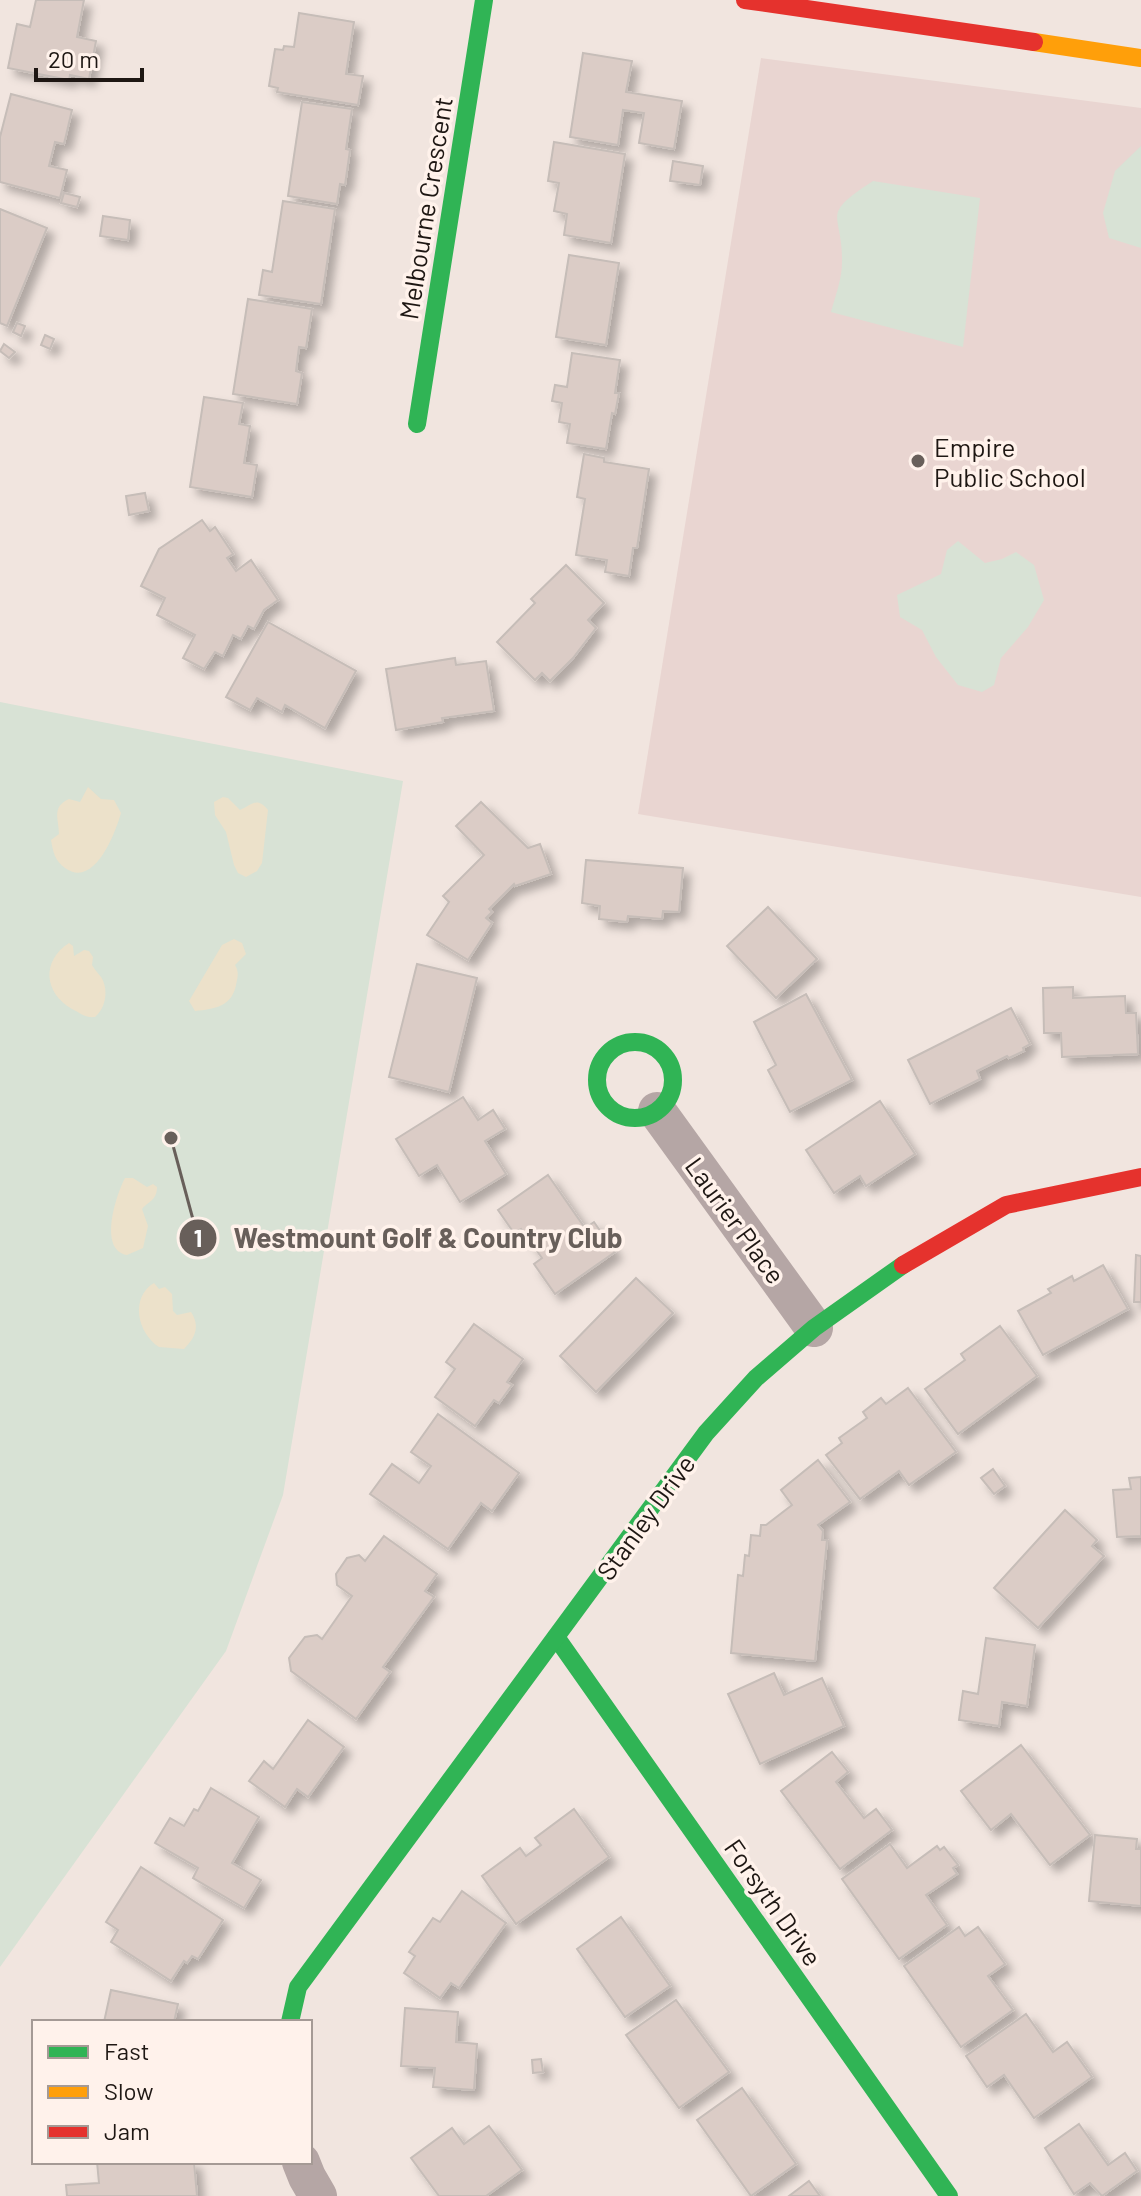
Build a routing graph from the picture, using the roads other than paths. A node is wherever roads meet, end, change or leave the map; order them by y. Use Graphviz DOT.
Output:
graph roads {
  1 [pos="484,0"];
  2 [pos="745,0"];
  3 [pos="1141,58"];
  4 [pos="417,424"];
  5 [pos="657,1111"];
  6 [pos="1141,1177"];
  7 [pos="814,1328"];
  8 [pos="556,1637"];
  9 [pos="290,2020"];
  10 [pos="302,2164"];
  11 [pos="318,2196"];
  12 [pos="949,2196"];
  1 -- 4 [label="street, Melbourne Crescent"];
  2 -- 3 [label="street"];
  5 -- 5 [label="street"];
  5 -- 7 [label="street, Laurier Place"];
  6 -- 7 [label="street, Stanley Drive"];
  7 -- 8 [label="street, Stanley Drive"];
  8 -- 9 [label="street, Stanley Drive"];
  8 -- 12 [label="street, Forsyth Drive"];
  10 -- 11 [label="street"];
}
